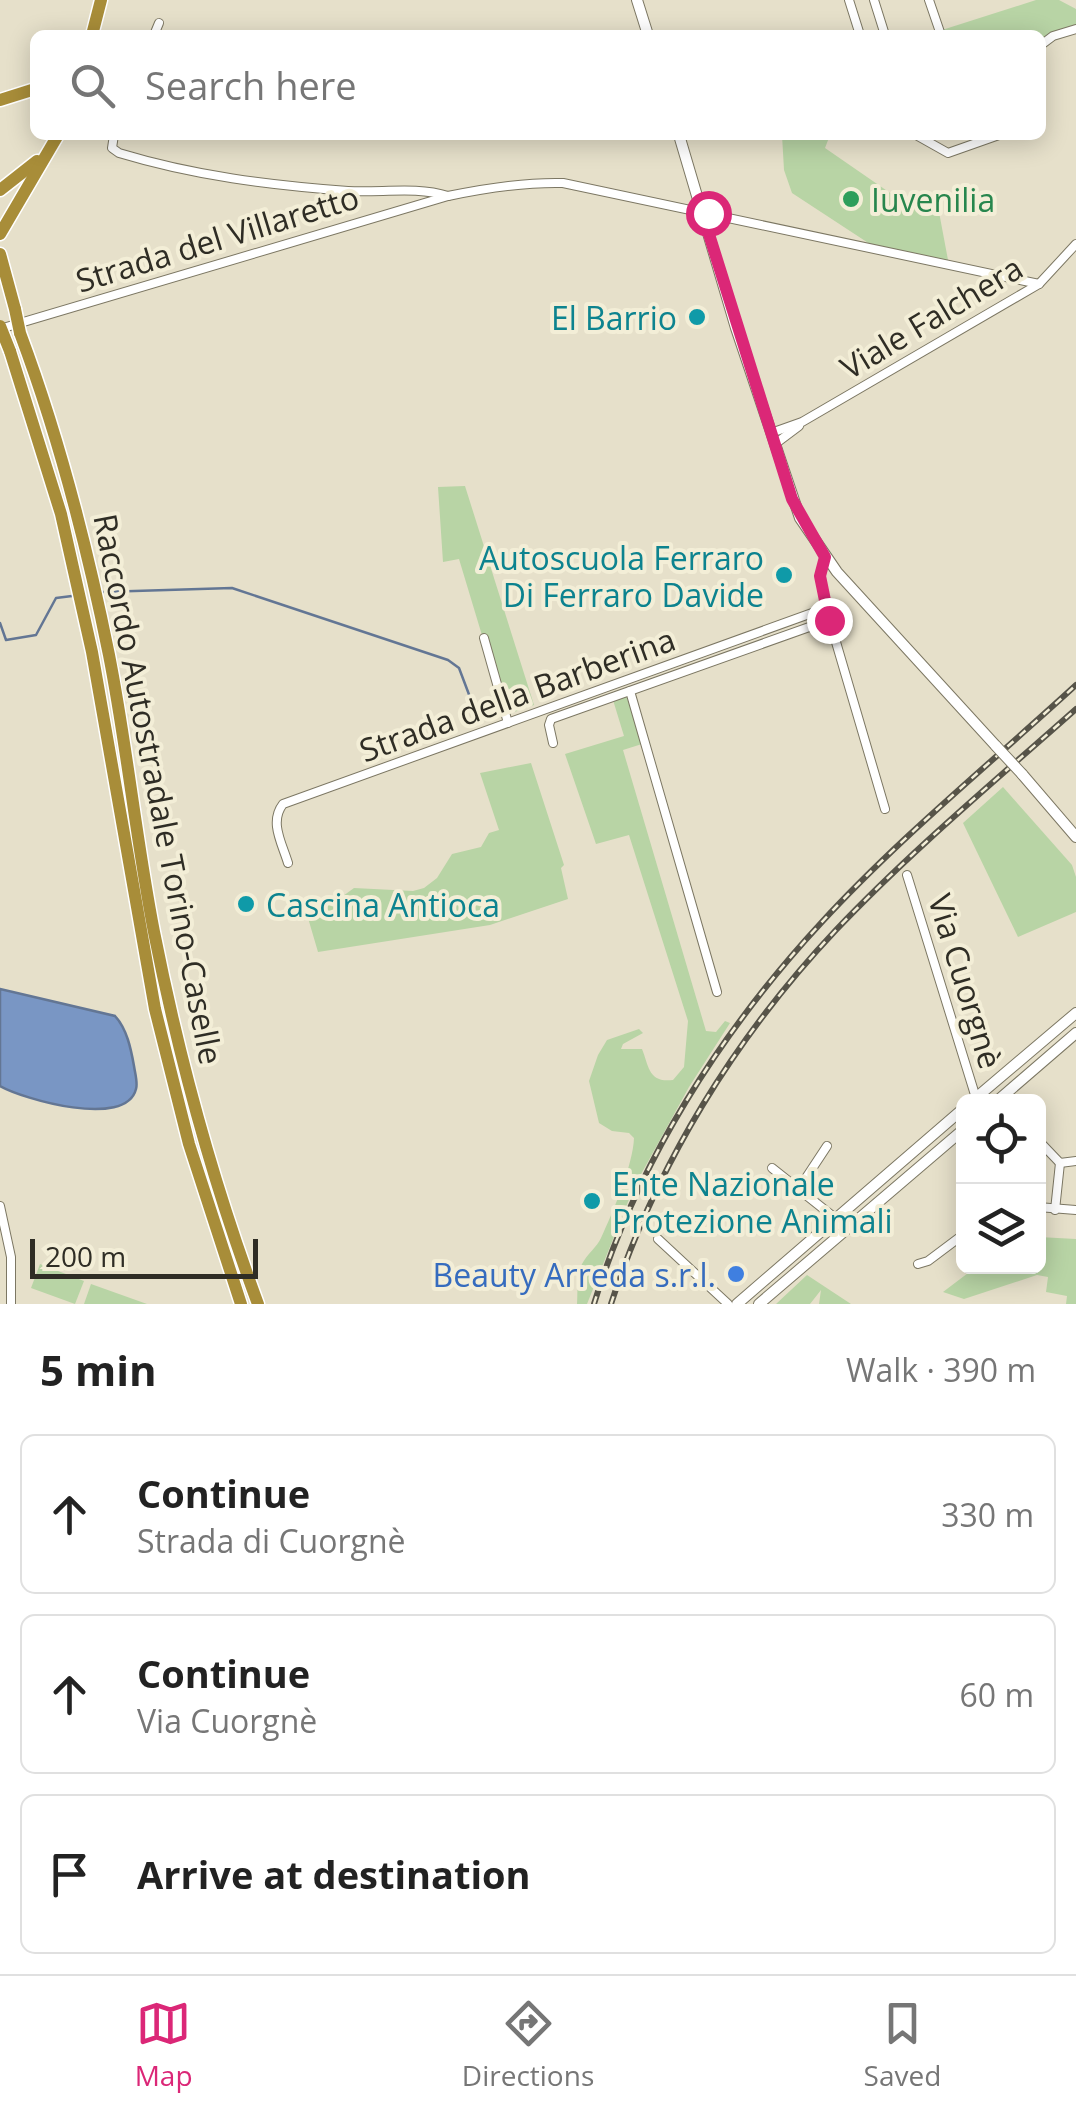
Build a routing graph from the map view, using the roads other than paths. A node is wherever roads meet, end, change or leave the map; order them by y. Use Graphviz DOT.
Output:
graph roads {
  1 [pos="636,0"];
  2 [pos="848,0"];
  3 [pos="874,0"];
  4 [pos="929,0"];
  5 [pos="100,2"];
  6 [pos="159,23"];
  7 [pos="85,30"];
  8 [pos="93,30"];
  9 [pos="156,30"];
  10 [pos="646,30"];
  11 [pos="858,30"];
  12 [pos="884,30"];
  13 [pos="938,30"];
  14 [pos="1076,30"];
  15 [pos="1046,42"];
  16 [pos="30,91"];
  17 [pos="0,100"];
  18 [pos="51,140"];
  19 [pos="52,140"];
  20 [pos="113,140"];
  21 [pos="680,140"];
  22 [pos="925,140"];
  23 [pos="985,140"];
  24 [pos="0,190"];
  25 [pos="448,196"];
  26 [pos="702,212"];
  27 [pos="0,234"];
  28 [pos="1076,244"];
  29 [pos="0,254"];
  30 [pos="1038,284"];
  31 [pos="0,287"];
  32 [pos="13,310"];
  33 [pos="0,327"];
  34 [pos="773,439"];
  35 [pos="825,557"];
  36 [pos="838,572"];
  37 [pos="822,589"];
  38 [pos="826,608"];
  39 [pos="829,620"];
  40 [pos="484,638"];
  41 [pos="630,691"];
  42 [pos="508,723"];
  43 [pos="553,743"];
  44 [pos="885,809"];
  45 [pos="1076,837"];
  46 [pos="288,862"];
  47 [pos="907,875"];
  48 [pos="717,992"];
  49 [pos="1076,1013"];
  50 [pos="1076,1033"];
  51 [pos="973,1094"];
  52 [pos="982,1094"];
  53 [pos="1005,1094"];
  54 [pos="956,1115"];
  55 [pos="956,1136"];
  56 [pos="827,1146"];
  57 [pos="1046,1148"];
  58 [pos="1076,1161"];
  59 [pos="1060,1163"];
  60 [pos="772,1168"];
  61 [pos="798,1190"];
  62 [pos="0,1206"];
  63 [pos="1046,1208"];
  64 [pos="1055,1210"];
  65 [pos="1076,1210"];
  66 [pos="835,1218"];
  67 [pos="844,1230"];
  68 [pos="658,1239"];
  69 [pos="956,1240"];
  70 [pos="918,1264"];
  71 [pos="11,1304"];
  72 [pos="242,1304"];
  73 [pos="258,1304"];
  74 [pos="728,1304"];
  75 [pos="737,1304"];
  76 [pos="759,1304"];
  1 -- 10 [label="main road"];
  2 -- 11 [label="street"];
  3 -- 12 [label="street"];
  4 -- 13 [label="street"];
  5 -- 7 [label="highway"];
  5 -- 8 [label="highway"];
  6 -- 9 [label="street"];
  14 -- 15 [label="street"];
  16 -- 17 [label="highway"];
  18 -- 24 [label="highway"];
  19 -- 27 [label="highway"];
  20 -- 25 [label="street, Strada del Villaretto"];
  21 -- 26 [label="main road"];
  22 -- 23 [label="street"];
  25 -- 26 [label="street, Strada del Villaretto"];
  25 -- 33 [label="street, Strada del Villaretto"];
  26 -- 30 [label="street, Strada del Villaretto"];
  26 -- 34 [label="main road"];
  28 -- 30 [label="street, Viale Falchera"];
  29 -- 32 [label="highway"];
  30 -- 34 [label="street, Viale Falchera"];
  31 -- 32 [label="highway, Raccordo Autostradale Torino-Caselle"];
  32 -- 73 [label="highway, Raccordo Autostradale Torino-Caselle, bridge"];
  33 -- 72 [label="highway, Raccordo Autostradale Torino-Caselle, bridge"];
  34 -- 35 [label="main road"];
  35 -- 36 [label="main road"];
  35 -- 37 [label="street"];
  36 -- 37 [label="street"];
  36 -- 45 [label="main road, bridge"];
  37 -- 38 [label="street"];
  38 -- 39 [label="street"];
  38 -- 42 [label="street, Strada della Barberina"];
  39 -- 41 [label="street, Strada della Barberina"];
  39 -- 44 [label="street"];
  40 -- 42 [label="street"];
  41 -- 43 [label="street, Strada della Barberina"];
  41 -- 48 [label="street, Strada della Barberina"];
  42 -- 46 [label="street, Strada della Barberina"];
  47 -- 51 [label="street, Via Cuorgnè"];
  49 -- 52 [label="main road"];
  50 -- 53 [label="main road"];
  54 -- 66 [label="main road"];
  55 -- 67 [label="main road"];
  56 -- 61 [label="street"];
  57 -- 59 [label="street"];
  58 -- 59 [label="street"];
  59 -- 64 [label="street"];
  60 -- 61 [label="street"];
  61 -- 66 [label="street"];
  62 -- 71 [label="street"];
  63 -- 64 [label="street"];
  64 -- 65 [label="street"];
  66 -- 67 [label="street"];
  66 -- 75 [label="main road"];
  67 -- 76 [label="main road"];
  68 -- 74 [label="street"];
  69 -- 70 [label="street"];
}
